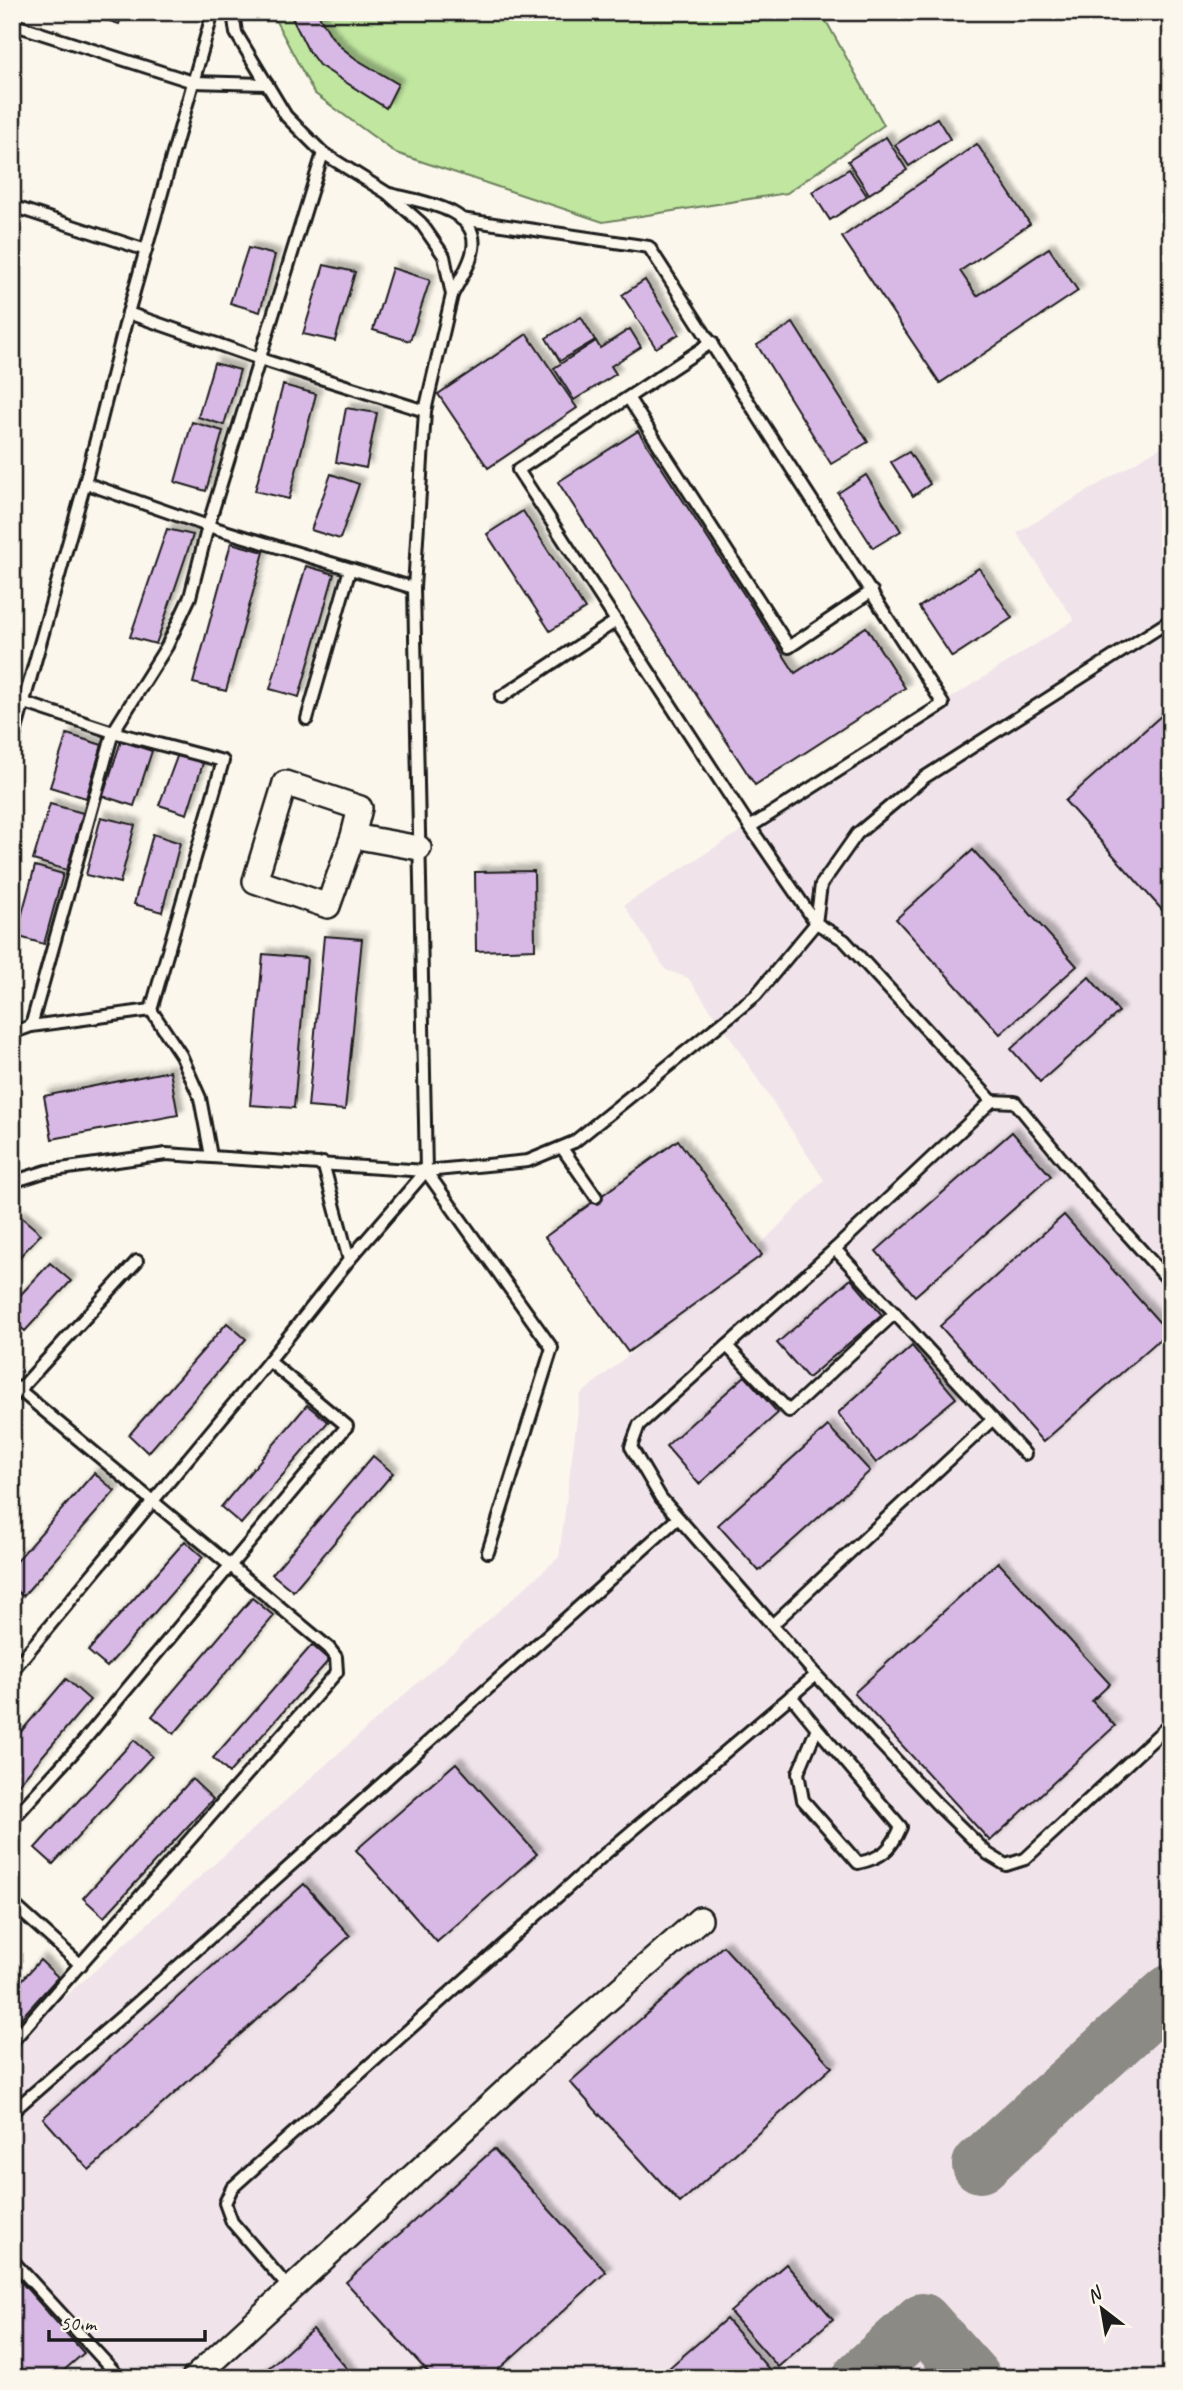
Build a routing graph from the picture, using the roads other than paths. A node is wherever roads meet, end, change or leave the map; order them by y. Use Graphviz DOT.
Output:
graph roads {
  1 [pos="213,12"];
  2 [pos="233,12"];
  3 [pos="12,24"];
  4 [pos="193,82"];
  5 [pos="267,85"];
  6 [pos="323,153"];
  7 [pos="387,193"];
  8 [pos="12,206"];
  9 [pos="461,219"];
  10 [pos="146,250"];
  11 [pos="452,295"];
  12 [pos="128,313"];
  13 [pos="712,342"];
  14 [pos="260,359"];
  15 [pos="629,399"];
  16 [pos="425,411"];
  17 [pos="85,483"];
  18 [pos="208,526"];
  19 [pos="350,569"];
  20 [pos="414,588"];
  21 [pos="872,591"];
  22 [pos="1171,620"];
  23 [pos="616,621"];
  24 [pos="501,697"];
  25 [pos="25,703"];
  26 [pos="307,719"];
  27 [pos="113,732"];
  28 [pos="12,744"];
  29 [pos="750,827"];
  30 [pos="353,836"];
  31 [pos="419,848"];
  32 [pos="816,923"];
  33 [pos="151,1010"];
  34 [pos="31,1026"];
  35 [pos="12,1033"];
  36 [pos="992,1101"];
  37 [pos="562,1148"];
  38 [pos="211,1156"];
  39 [pos="323,1163"];
  40 [pos="426,1171"];
  41 [pos="12,1182"];
  42 [pos="596,1197"];
  43 [pos="835,1249"];
  44 [pos="349,1260"];
  45 [pos="137,1261"];
  46 [pos="1171,1283"];
  47 [pos="895,1313"];
  48 [pos="727,1346"];
  49 [pos="269,1361"];
  50 [pos="15,1391"];
  51 [pos="993,1419"];
  52 [pos="1025,1454"];
  53 [pos="153,1503"];
  54 [pos="678,1518"];
  55 [pos="488,1552"];
  56 [pos="230,1566"];
  57 [pos="773,1624"];
  58 [pos="12,1671"];
  59 [pos="816,1675"];
  60 [pos="791,1696"];
  61 [pos="1171,1723"];
  62 [pos="817,1728"];
  63 [pos="12,1820"];
  64 [pos="12,1903"];
  65 [pos="700,1919"];
  66 [pos="81,1965"];
  67 [pos="12,2042"];
  68 [pos="12,2112"];
  69 [pos="12,2260"];
  70 [pos="289,2288"];
  71 [pos="120,2378"];
  72 [pos="194,2378"];
  1 -- 4 [label="lane"];
  2 -- 5 [label="lane"];
  3 -- 4 [label="lane"];
  4 -- 5 [label="lane"];
  4 -- 10 [label="lane"];
  5 -- 6 [label="lane"];
  6 -- 7 [label="lane"];
  6 -- 14 [label="lane"];
  7 -- 9 [label="lane"];
  7 -- 11 [label="lane"];
  8 -- 10 [label="lane"];
  9 -- 11 [label="lane"];
  9 -- 13 [label="lane"];
  10 -- 12 [label="lane"];
  11 -- 16 [label="lane"];
  12 -- 14 [label="lane"];
  12 -- 17 [label="lane"];
  13 -- 15 [label="lane"];
  13 -- 21 [label="lane"];
  14 -- 16 [label="lane"];
  14 -- 18 [label="lane"];
  15 -- 21 [label="lane"];
  15 -- 23 [label="lane"];
  16 -- 20 [label="lane"];
  17 -- 18 [label="lane"];
  17 -- 25 [label="lane"];
  18 -- 19 [label="lane"];
  18 -- 27 [label="lane"];
  19 -- 20 [label="lane"];
  19 -- 26 [label="lane"];
  20 -- 31 [label="lane"];
  21 -- 29 [label="lane"];
  22 -- 32 [label="lane"];
  23 -- 24 [label="lane"];
  23 -- 29 [label="lane"];
  25 -- 27 [label="lane"];
  25 -- 28 [label="lane"];
  27 -- 33 [label="lane"];
  27 -- 34 [label="lane"];
  29 -- 32 [label="lane"];
  30 -- 30 [label="street"];
  30 -- 31 [label="street"];
  31 -- 40 [label="lane"];
  32 -- 36 [label="lane"];
  32 -- 37 [label="lane"];
  33 -- 34 [label="lane"];
  33 -- 38 [label="lane"];
  34 -- 35 [label="lane"];
  36 -- 43 [label="lane"];
  36 -- 46 [label="lane"];
  37 -- 40 [label="lane"];
  37 -- 42 [label="lane"];
  38 -- 39 [label="lane"];
  38 -- 41 [label="lane"];
  39 -- 40 [label="lane"];
  39 -- 44 [label="lane"];
  40 -- 44 [label="lane"];
  40 -- 55 [label="lane"];
  43 -- 47 [label="lane"];
  43 -- 48 [label="lane"];
  44 -- 49 [label="lane"];
  45 -- 50 [label="lane"];
  47 -- 48 [label="lane"];
  47 -- 51 [label="lane"];
  48 -- 54 [label="lane"];
  49 -- 53 [label="lane"];
  49 -- 56 [label="lane"];
  50 -- 53 [label="lane"];
  51 -- 52 [label="lane"];
  51 -- 57 [label="lane"];
  53 -- 56 [label="lane"];
  53 -- 58 [label="lane"];
  54 -- 57 [label="lane"];
  54 -- 68 [label="lane"];
  56 -- 63 [label="lane"];
  56 -- 66 [label="lane"];
  57 -- 59 [label="lane"];
  59 -- 60 [label="lane"];
  59 -- 61 [label="lane"];
  60 -- 62 [label="lane"];
  60 -- 70 [label="lane"];
  62 -- 62 [label="lane"];
  64 -- 66 [label="lane"];
  65 -- 70 [label="street"];
  66 -- 67 [label="lane"];
  69 -- 71 [label="lane"];
  70 -- 72 [label="street"];
}
